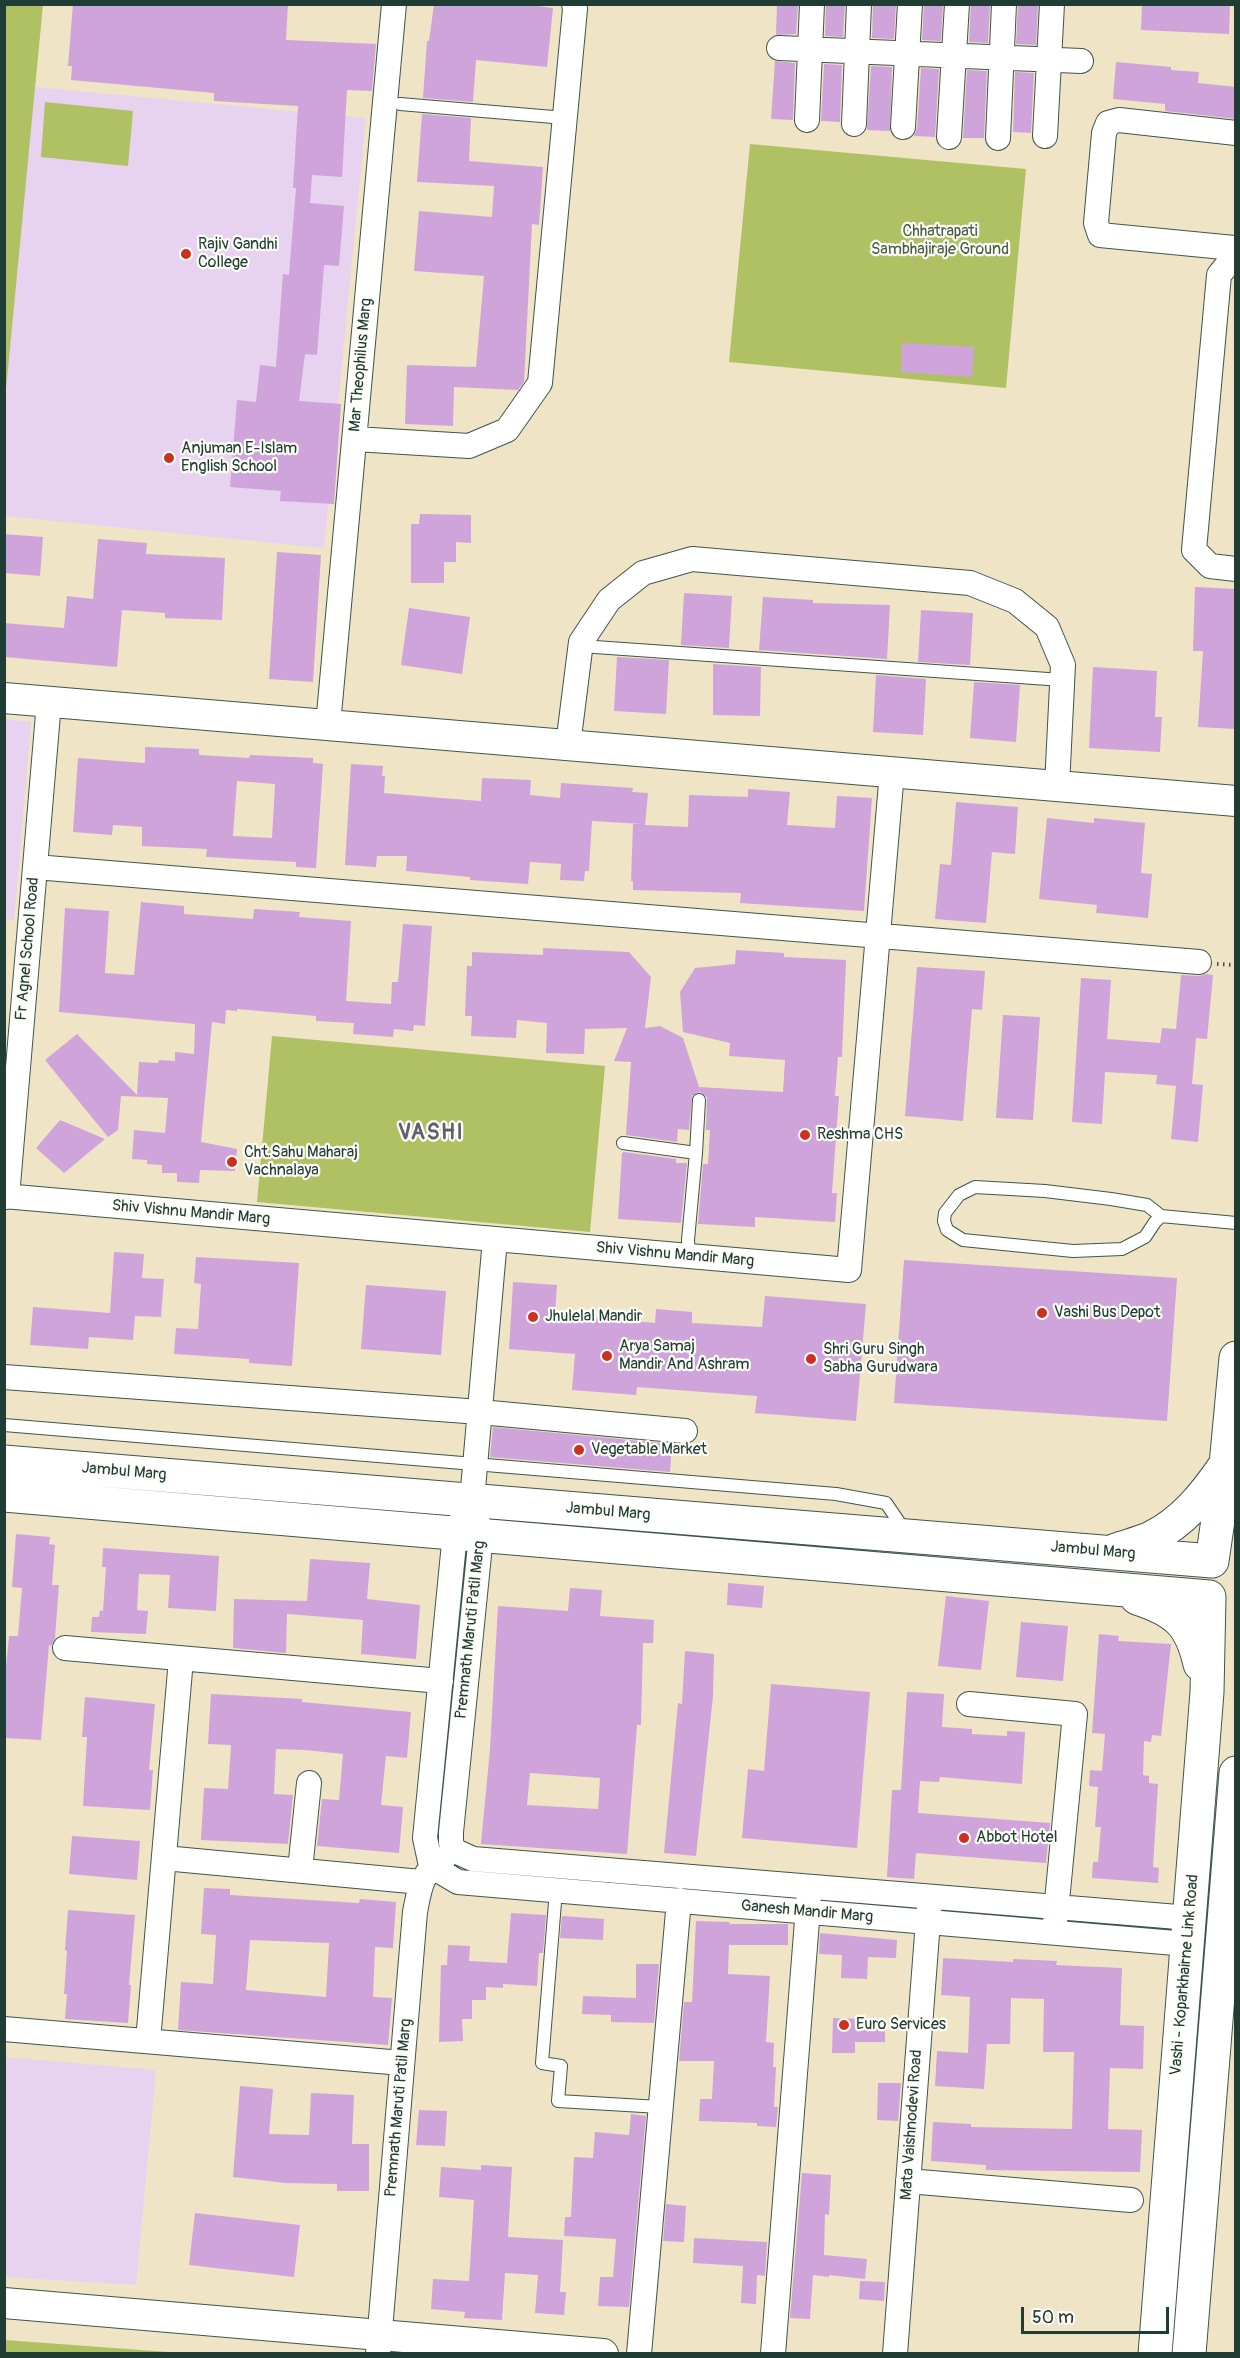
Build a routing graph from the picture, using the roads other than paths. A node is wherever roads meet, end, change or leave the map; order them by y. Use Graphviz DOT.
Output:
graph roads {
  1 [pos="394,4"];
  2 [pos="573,4"];
  3 [pos="812,4"];
  4 [pos="859,4"];
  5 [pos="909,4"];
  6 [pos="957,4"];
  7 [pos="1004,4"];
  8 [pos="1052,4"];
  9 [pos="779,48"];
  10 [pos="810,50"];
  11 [pos="857,52"];
  12 [pos="907,54"];
  13 [pos="954,56"];
  14 [pos="1001,58"];
  15 [pos="1049,60"];
  16 [pos="1081,62"];
  17 [pos="400,104"];
  18 [pos="565,118"];
  19 [pos="807,120"];
  20 [pos="854,124"];
  21 [pos="903,127"];
  22 [pos="1236,133"];
  23 [pos="1045,136"];
  24 [pos="949,137"];
  25 [pos="998,138"];
  26 [pos="1234,249"];
  27 [pos="355,439"];
  28 [pos="1236,569"];
  29 [pos="581,646"];
  30 [pos="1062,680"];
  31 [pos="4,698"];
  32 [pos="49,702"];
  33 [pos="328,725"];
  34 [pos="568,745"];
  35 [pos="892,772"];
  36 [pos="1057,786"];
  37 [pos="1236,801"];
  38 [pos="35,867"];
  39 [pos="878,935"];
  40 [pos="1199,962"];
  41 [pos="699,1100"];
  42 [pos="622,1143"];
  43 [pos="696,1153"];
  44 [pos="6,1196"];
  45 [pos="1161,1216"];
  46 [pos="1236,1223"];
  47 [pos="495,1239"];
  48 [pos="689,1256"];
  49 [pos="1236,1358"];
  50 [pos="4,1377"];
  51 [pos="480,1412"];
  52 [pos="4,1425"];
  53 [pos="685,1431"];
  54 [pos="4,1462"];
  55 [pos="475,1464"];
  56 [pos="1226,1465"];
  57 [pos="4,1495"];
  58 [pos="471,1500"];
  59 [pos="468,1534"];
  60 [pos="908,1536"];
  61 [pos="1108,1552"];
  62 [pos="1224,1556"];
  63 [pos="1105,1588"];
  64 [pos="1222,1604"];
  65 [pos="65,1648"];
  66 [pos="181,1659"];
  67 [pos="441,1681"];
  68 [pos="1207,1692"];
  69 [pos="969,1704"];
  70 [pos="1236,1773"];
  71 [pos="309,1783"];
  72 [pos="455,1851"];
  73 [pos="164,1858"];
  74 [pos="300,1870"];
  75 [pos="426,1874"];
  76 [pos="708,1878"];
  77 [pos="810,1887"];
  78 [pos="556,1890"];
  79 [pos="930,1896"];
  80 [pos="679,1900"];
  81 [pos="706,1903"];
  82 [pos="1057,1907"];
  83 [pos="808,1912"];
  84 [pos="928,1922"];
  85 [pos="1188,1931"];
  86 [pos="1054,1933"];
  87 [pos="1229,1933"];
  88 [pos="4,2029"];
  89 [pos="148,2041"];
  90 [pos="402,2062"];
  91 [pos="660,2107"];
  92 [pos="908,2181"];
  93 [pos="1131,2200"];
  94 [pos="4,2303"];
  95 [pos="379,2344"];
  96 [pos="603,2354"];
  97 [pos="639,2354"];
  98 [pos="773,2354"];
  99 [pos="895,2354"];
  100 [pos="1155,2354"];
  101 [pos="1189,2354"];
  1 -- 27 [label="street, Mar Theophilus Marg"];
  2 -- 18 [label="street"];
  3 -- 10 [label="street"];
  4 -- 11 [label="street"];
  5 -- 12 [label="street"];
  6 -- 13 [label="street"];
  7 -- 14 [label="street"];
  8 -- 15 [label="street"];
  9 -- 10 [label="street"];
  10 -- 11 [label="street"];
  10 -- 19 [label="street"];
  11 -- 12 [label="street"];
  11 -- 20 [label="street"];
  12 -- 13 [label="street"];
  12 -- 21 [label="street"];
  13 -- 14 [label="street"];
  13 -- 24 [label="street"];
  14 -- 15 [label="street"];
  14 -- 25 [label="street"];
  15 -- 16 [label="street"];
  15 -- 23 [label="street"];
  17 -- 18 [label="lane"];
  18 -- 27 [label="street"];
  22 -- 26 [label="street"];
  26 -- 28 [label="street"];
  27 -- 33 [label="street, Mar Theophilus Marg"];
  29 -- 30 [label="lane"];
  29 -- 30 [label="street"];
  29 -- 34 [label="street"];
  30 -- 36 [label="street"];
  31 -- 32 [label="street"];
  32 -- 33 [label="street"];
  32 -- 38 [label="street, Fr Agnel School Road"];
  33 -- 34 [label="street"];
  34 -- 35 [label="street"];
  35 -- 36 [label="street"];
  35 -- 39 [label="street, Shiv Vishnu Mandir Marg"];
  36 -- 37 [label="street"];
  38 -- 39 [label="street"];
  38 -- 44 [label="street, Fr Agnel School Road"];
  39 -- 40 [label="street"];
  39 -- 48 [label="street, Shiv Vishnu Mandir Marg"];
  41 -- 43 [label="lane"];
  42 -- 43 [label="lane"];
  43 -- 48 [label="lane"];
  44 -- 47 [label="street, Shiv Vishnu Mandir Marg"];
  45 -- 45 [label="lane"];
  45 -- 46 [label="lane"];
  47 -- 48 [label="street, Shiv Vishnu Mandir Marg"];
  47 -- 51 [label="street"];
  49 -- 56 [label="main road"];
  50 -- 51 [label="street"];
  51 -- 53 [label="street"];
  51 -- 55 [label="street"];
  52 -- 55 [label="lane"];
  54 -- 58 [label="main road, Jambul Marg"];
  55 -- 58 [label="street"];
  55 -- 60 [label="lane"];
  56 -- 61 [label="main road"];
  56 -- 62 [label="main road"];
  57 -- 59 [label="main road, Jambul Marg"];
  58 -- 59 [label="street, Premnath Maruti Patil Marg"];
  58 -- 60 [label="main road, Jambul Marg"];
  59 -- 63 [label="main road, Jambul Marg"];
  59 -- 67 [label="street, Premnath Maruti Patil Marg"];
  59 -- 72 [label="street, Premnath Maruti Patil Marg"];
  60 -- 61 [label="main road, Jambul Marg"];
  61 -- 62 [label="main road, Jambul Marg"];
  62 -- 64 [label="main road, Vashi - Koparkhairne Link Road"];
  63 -- 64 [label="main road, Jambul Marg"];
  63 -- 68 [label="main road"];
  64 -- 68 [label="main road, Vashi - Koparkhairne Link Road"];
  65 -- 66 [label="street"];
  66 -- 67 [label="street"];
  66 -- 73 [label="street"];
  67 -- 75 [label="street, Premnath Maruti Patil Marg"];
  68 -- 85 [label="main road, Vashi - Koparkhairne Link Road"];
  69 -- 82 [label="street"];
  70 -- 87 [label="main road, Vashi - Koparkhairne Link Road"];
  71 -- 74 [label="street"];
  72 -- 75 [label="street"];
  72 -- 76 [label="street, Ganesh Mandir Marg"];
  73 -- 74 [label="street"];
  73 -- 89 [label="street"];
  74 -- 75 [label="street"];
  75 -- 78 [label="street, Ganesh Mandir Marg"];
  75 -- 90 [label="street, Premnath Maruti Patil Marg"];
  76 -- 77 [label="street, Ganesh Mandir Marg"];
  76 -- 81 [label="street"];
  77 -- 79 [label="street, Ganesh Mandir Marg"];
  77 -- 83 [label="street"];
  78 -- 80 [label="street, Ganesh Mandir Marg"];
  78 -- 91 [label="lane"];
  79 -- 82 [label="street, Ganesh Mandir Marg"];
  79 -- 84 [label="street, Mata Vaishnodevi Road"];
  80 -- 81 [label="street, Ganesh Mandir Marg"];
  80 -- 91 [label="street"];
  81 -- 83 [label="street, Ganesh Mandir Marg"];
  82 -- 85 [label="street, Ganesh Mandir Marg"];
  82 -- 86 [label="street"];
  83 -- 84 [label="street, Ganesh Mandir Marg"];
  83 -- 98 [label="street"];
  84 -- 86 [label="street, Ganesh Mandir Marg"];
  84 -- 92 [label="street, Mata Vaishnodevi Road"];
  85 -- 86 [label="street, Ganesh Mandir Marg"];
  85 -- 100 [label="main road, Vashi - Koparkhairne Link Road"];
  87 -- 101 [label="main road, Vashi - Koparkhairne Link Road"];
  88 -- 89 [label="street"];
  89 -- 90 [label="street"];
  90 -- 95 [label="street, Premnath Maruti Patil Marg"];
  91 -- 97 [label="street"];
  92 -- 93 [label="street"];
  92 -- 99 [label="street, Mata Vaishnodevi Road"];
  94 -- 95 [label="street"];
  95 -- 96 [label="street"];
}
